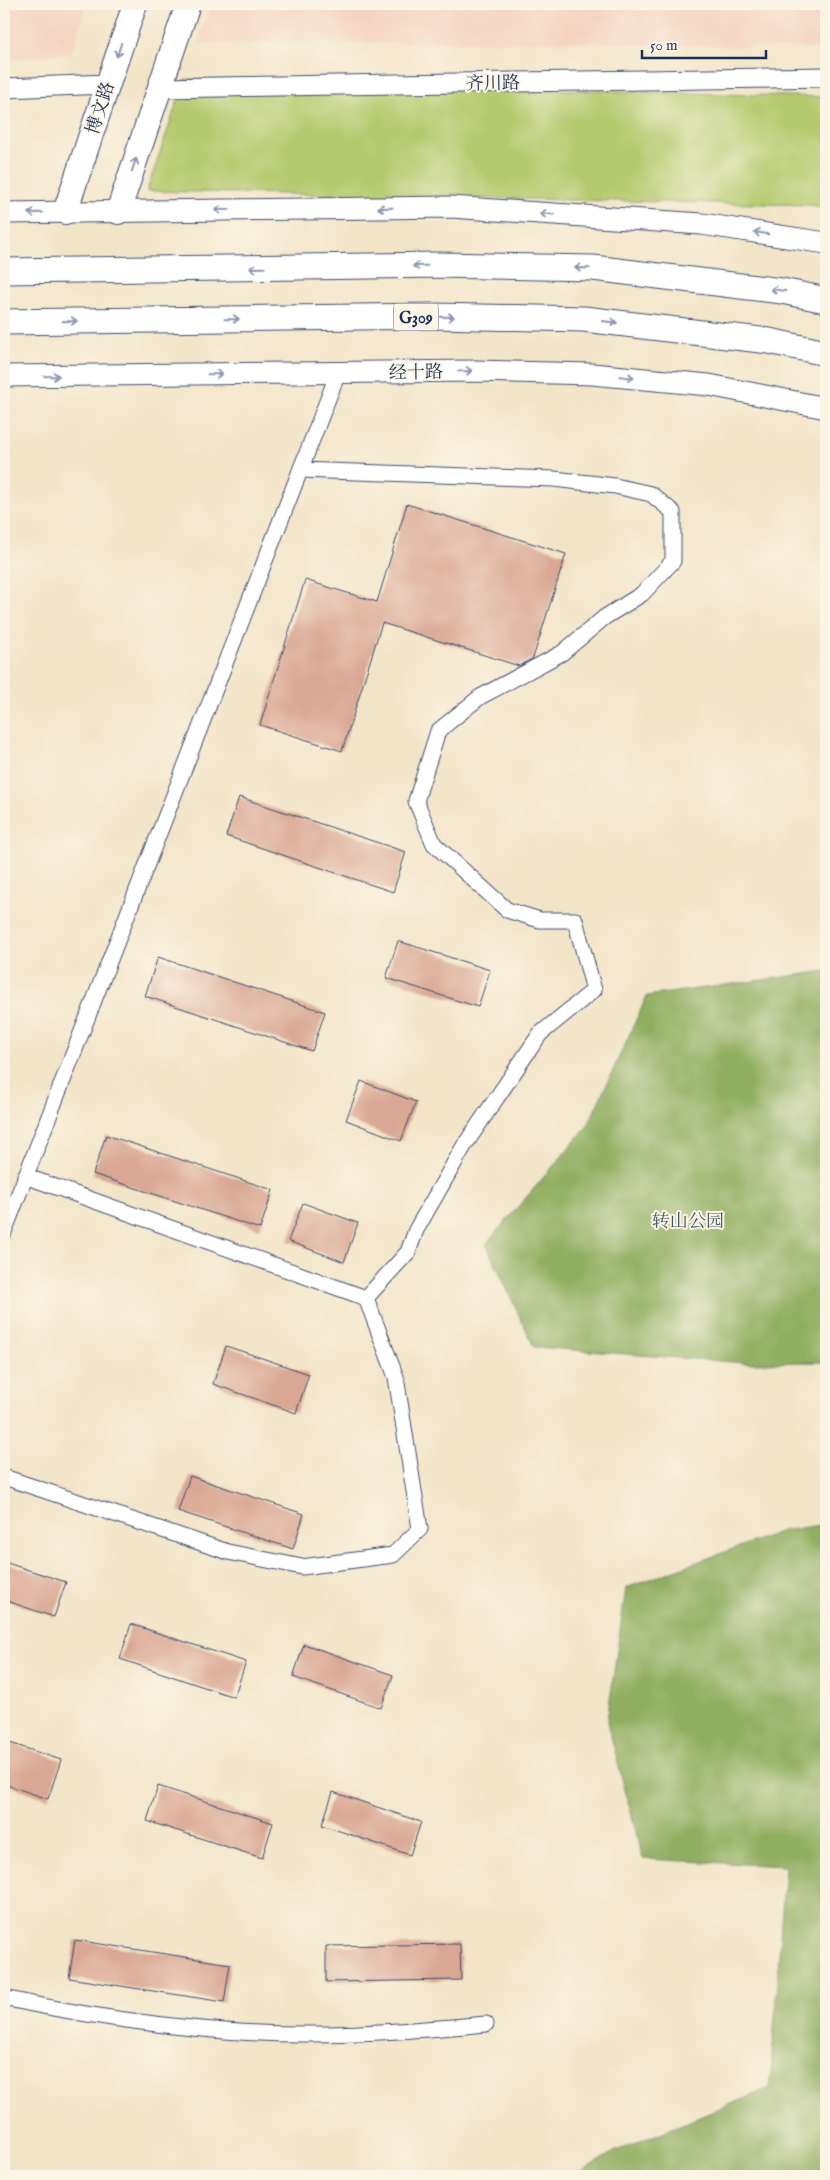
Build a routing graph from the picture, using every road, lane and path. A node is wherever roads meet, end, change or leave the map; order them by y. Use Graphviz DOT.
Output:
graph roads {
  1 [pos="134,4"];
  2 [pos="188,4"];
  3 [pos="826,77"];
  4 [pos="108,84"];
  5 [pos="4,88"];
  6 [pos="160,88"];
  7 [pos="65,212"];
  8 [pos="118,212"];
  9 [pos="4,213"];
  10 [pos="826,243"];
  11 [pos="4,271"];
  12 [pos="826,300"];
  13 [pos="4,322"];
  14 [pos="826,354"];
  15 [pos="338,373"];
  16 [pos="4,376"];
  17 [pos="826,408"];
  18 [pos="300,470"];
  19 [pos="25,1176"];
  20 [pos="4,1232"];
  21 [pos="366,1298"];
  22 [pos="4,1477"];
  23 [pos="4,1998"];
  24 [pos="486,2024"];
  1 -- 4 [label="main road, 博文路, one-way"];
  2 -- 6 [label="main road"];
  3 -- 6 [label="street, 齐川路"];
  4 -- 5 [label="street"];
  4 -- 7 [label="main road, 博文路"];
  8 -- 6 [label="main road, one-way"];
  7 -- 8 [label="main road"];
  7 -- 9 [label="main road, one-way"];
  10 -- 8 [label="main road, one-way"];
  12 -- 11 [label="highway, one-way"];
  13 -- 14 [label="highway, G309, one-way"];
  16 -- 15 [label="main road, 经十路, one-way"];
  15 -- 17 [label="main road, 经十路, one-way"];
  15 -- 18 [label="street"];
  18 -- 19 [label="street"];
  18 -- 21 [label="street"];
  19 -- 20 [label="street"];
  19 -- 21 [label="street"];
  21 -- 22 [label="street"];
  23 -- 24 [label="street"];
}
